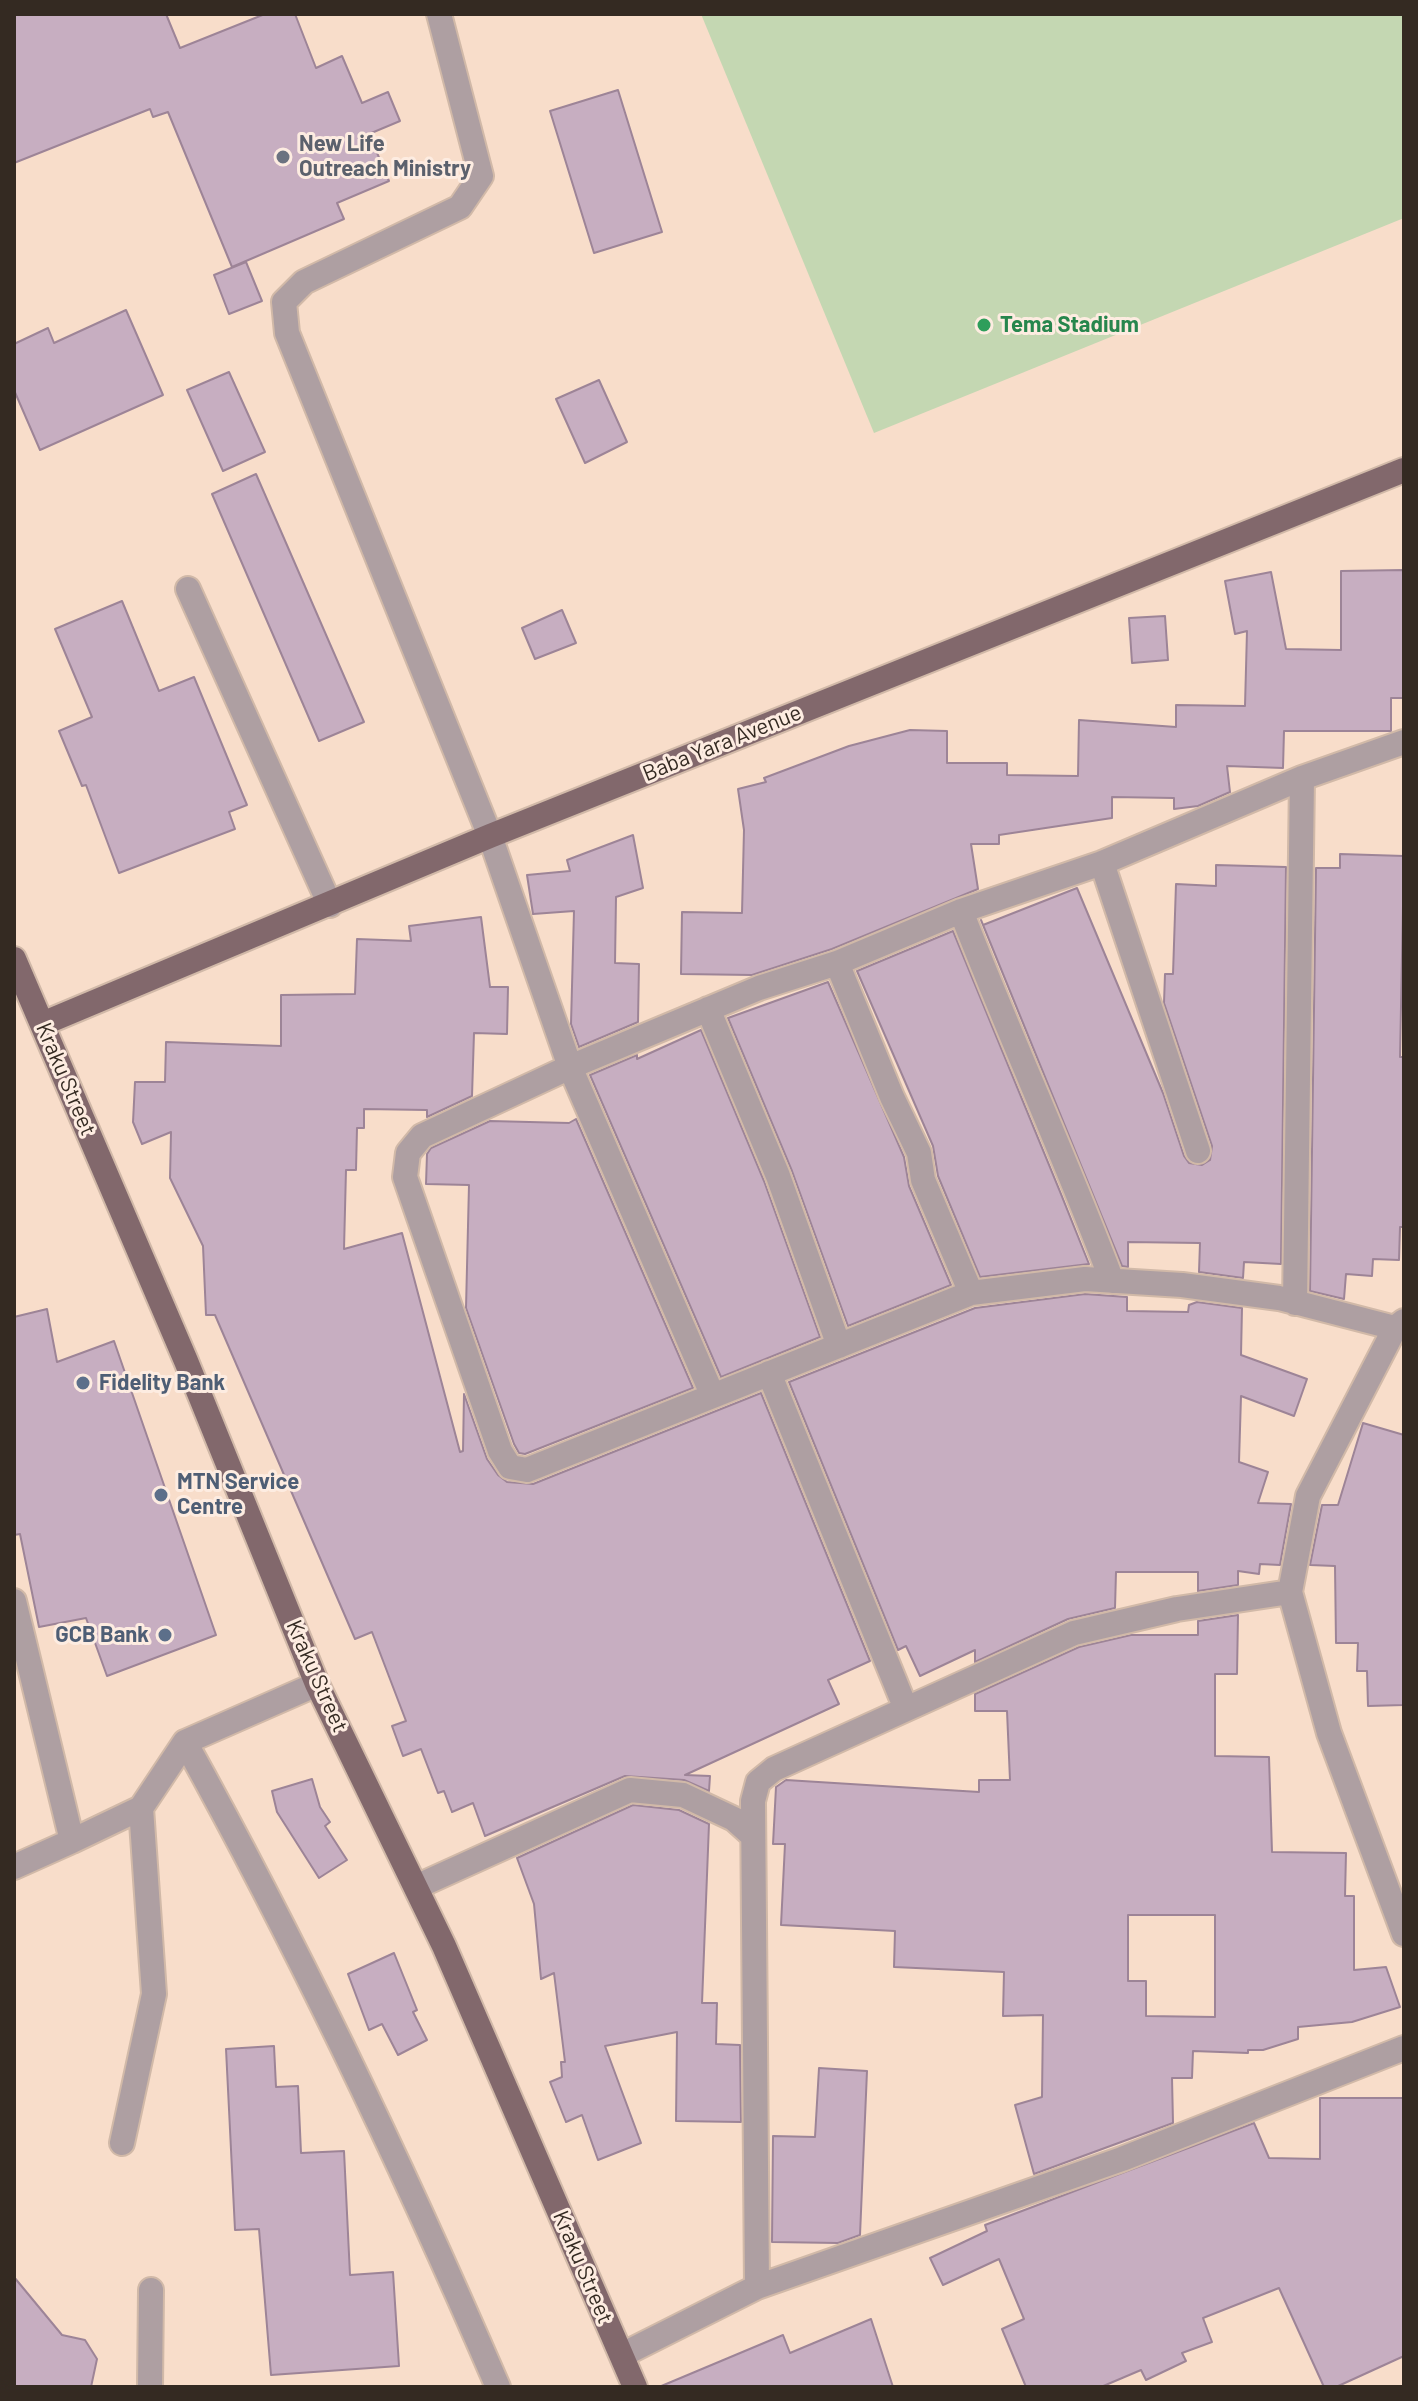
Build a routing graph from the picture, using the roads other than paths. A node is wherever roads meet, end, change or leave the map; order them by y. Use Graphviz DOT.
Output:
graph roads {
  1 [pos="439,14"];
  2 [pos="1404,470"];
  3 [pos="188,589"];
  4 [pos="1404,742"];
  5 [pos="1302,778"];
  6 [pos="490,836"];
  7 [pos="1102,863"];
  8 [pos="330,905"];
  9 [pos="961,911"];
  10 [pos="14,959"];
  11 [pos="837,963"];
  12 [pos="708,1009"];
  13 [pos="42,1024"];
  14 [pos="570,1067"];
  15 [pos="1198,1151"];
  16 [pos="1112,1281"];
  17 [pos="971,1293"];
  18 [pos="1295,1303"];
  19 [pos="1399,1324"];
  20 [pos="839,1346"];
  21 [pos="769,1373"];
  22 [pos="712,1394"];
  23 [pos="1290,1592"];
  24 [pos="14,1601"];
  25 [pos="317,1684"];
  26 [pos="906,1709"];
  27 [pos="185,1742"];
  28 [pos="141,1808"];
  29 [pos="753,1836"];
  30 [pos="72,1841"];
  31 [pos="14,1867"];
  32 [pos="416,1887"];
  33 [pos="1404,1934"];
  34 [pos="1404,2048"];
  35 [pos="122,2143"];
  36 [pos="757,2287"];
  37 [pos="151,2290"];
  38 [pos="622,2355"];
  39 [pos="150,2387"];
  40 [pos="498,2387"];
  41 [pos="635,2387"];
  1 -- 6 [label="street"];
  2 -- 6 [label="main road, Baba Yara Avenue"];
  3 -- 8 [label="street"];
  4 -- 5 [label="street"];
  5 -- 7 [label="street"];
  5 -- 18 [label="street"];
  6 -- 8 [label="main road, Baba Yara Avenue"];
  6 -- 14 [label="street"];
  7 -- 9 [label="street"];
  7 -- 15 [label="street"];
  8 -- 13 [label="main road, Baba Yara Avenue"];
  9 -- 11 [label="street"];
  9 -- 16 [label="street"];
  10 -- 13 [label="main road, Kraku Street"];
  11 -- 12 [label="street"];
  11 -- 17 [label="street"];
  12 -- 14 [label="street"];
  12 -- 20 [label="street"];
  13 -- 25 [label="main road, Kraku Street"];
  14 -- 22 [label="street"];
  14 -- 22 [label="street"];
  16 -- 17 [label="street"];
  16 -- 18 [label="street"];
  17 -- 20 [label="street"];
  18 -- 19 [label="street"];
  19 -- 23 [label="street"];
  20 -- 21 [label="street"];
  21 -- 22 [label="street"];
  21 -- 26 [label="street"];
  23 -- 26 [label="street"];
  23 -- 33 [label="street"];
  24 -- 30 [label="street"];
  25 -- 27 [label="street"];
  25 -- 32 [label="main road, Kraku Street"];
  26 -- 29 [label="street"];
  27 -- 28 [label="street"];
  27 -- 40 [label="street"];
  28 -- 30 [label="street"];
  28 -- 35 [label="street"];
  29 -- 32 [label="street"];
  29 -- 36 [label="street"];
  30 -- 31 [label="street"];
  32 -- 38 [label="main road, Kraku Street"];
  34 -- 36 [label="street"];
  36 -- 38 [label="street"];
  37 -- 39 [label="street"];
  38 -- 41 [label="main road, Kraku Street"];
}
